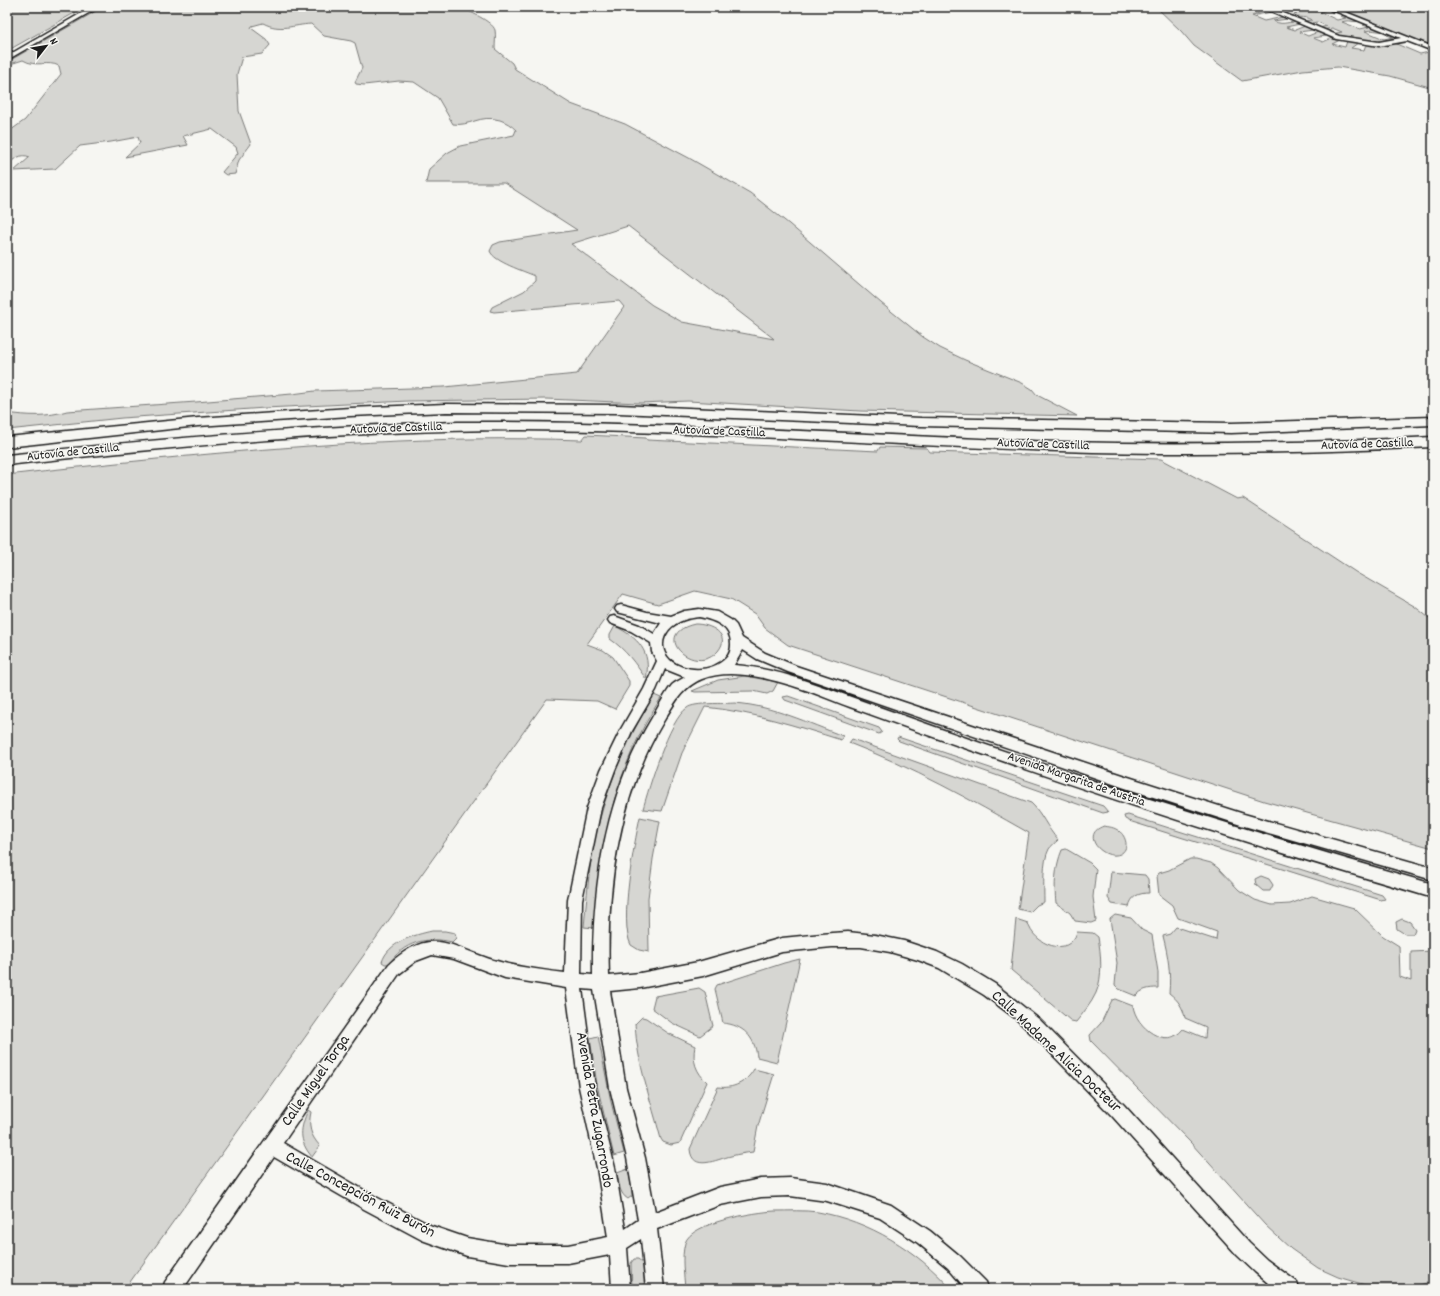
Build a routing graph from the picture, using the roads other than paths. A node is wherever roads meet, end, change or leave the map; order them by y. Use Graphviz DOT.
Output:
graph roads {
  1 [pos="96,7"];
  2 [pos="1264,7"];
  3 [pos="1328,7"];
  4 [pos="1406,38"];
  5 [pos="1433,49"];
  6 [pos="7,58"];
  7 [pos="1433,421"];
  8 [pos="7,440"];
  9 [pos="1433,442"];
  10 [pos="7,461"];
  11 [pos="621,609"];
  12 [pos="614,620"];
  13 [pos="672,620"];
  14 [pos="657,641"];
  15 [pos="738,641"];
  16 [pos="663,660"];
  17 [pos="720,669"];
  18 [pos="700,674"];
  19 [pos="1433,874"];
  20 [pos="1433,891"];
  21 [pos="409,955"];
  22 [pos="573,980"];
  23 [pos="601,983"];
  24 [pos="271,1146"];
  25 [pos="648,1224"];
  26 [pos="618,1244"];
  27 [pos="172,1289"];
  28 [pos="622,1289"];
  29 [pos="655,1289"];
  30 [pos="979,1289"];
  31 [pos="1290,1289"];
  1 -- 6 [label="street"];
  2 -- 4 [label="street"];
  3 -- 4 [label="street"];
  4 -- 5 [label="street"];
  7 -- 8 [label="highway, Autovía de Castilla"];
  9 -- 10 [label="highway, Autovía de Castilla"];
  11 -- 13 [label="street"];
  12 -- 14 [label="street"];
  13 -- 14 [label="street"];
  13 -- 15 [label="street"];
  14 -- 16 [label="street"];
  15 -- 17 [label="street"];
  15 -- 19 [label="street, Avenida Margarita de Austria"];
  16 -- 18 [label="street"];
  16 -- 22 [label="street, Avenida Petra Zugarrondo"];
  17 -- 18 [label="street"];
  17 -- 20 [label="street, Avenida Margarita de Austria"];
  18 -- 23 [label="street, Avenida Petra Zugarrondo"];
  21 -- 22 [label="street, Calle Madame Alicia Docteur"];
  21 -- 24 [label="street, Calle Miguel Torga"];
  22 -- 23 [label="street, Calle Madame Alicia Docteur"];
  22 -- 26 [label="street, Avenida Petra Zugarrondo"];
  23 -- 25 [label="street, Avenida Petra Zugarrondo"];
  23 -- 31 [label="street, Calle Madame Alicia Docteur"];
  24 -- 26 [label="street, Calle Concepción Ruiz Burón"];
  24 -- 27 [label="street, Calle Miguel Torga"];
  25 -- 26 [label="street, Calle Concepción Ruiz Burón"];
  25 -- 29 [label="street, Avenida Petra Zugarrondo"];
  25 -- 30 [label="street, Calle Concepción Ruiz Burón"];
  26 -- 28 [label="street, Avenida Petra Zugarrondo"];
}
